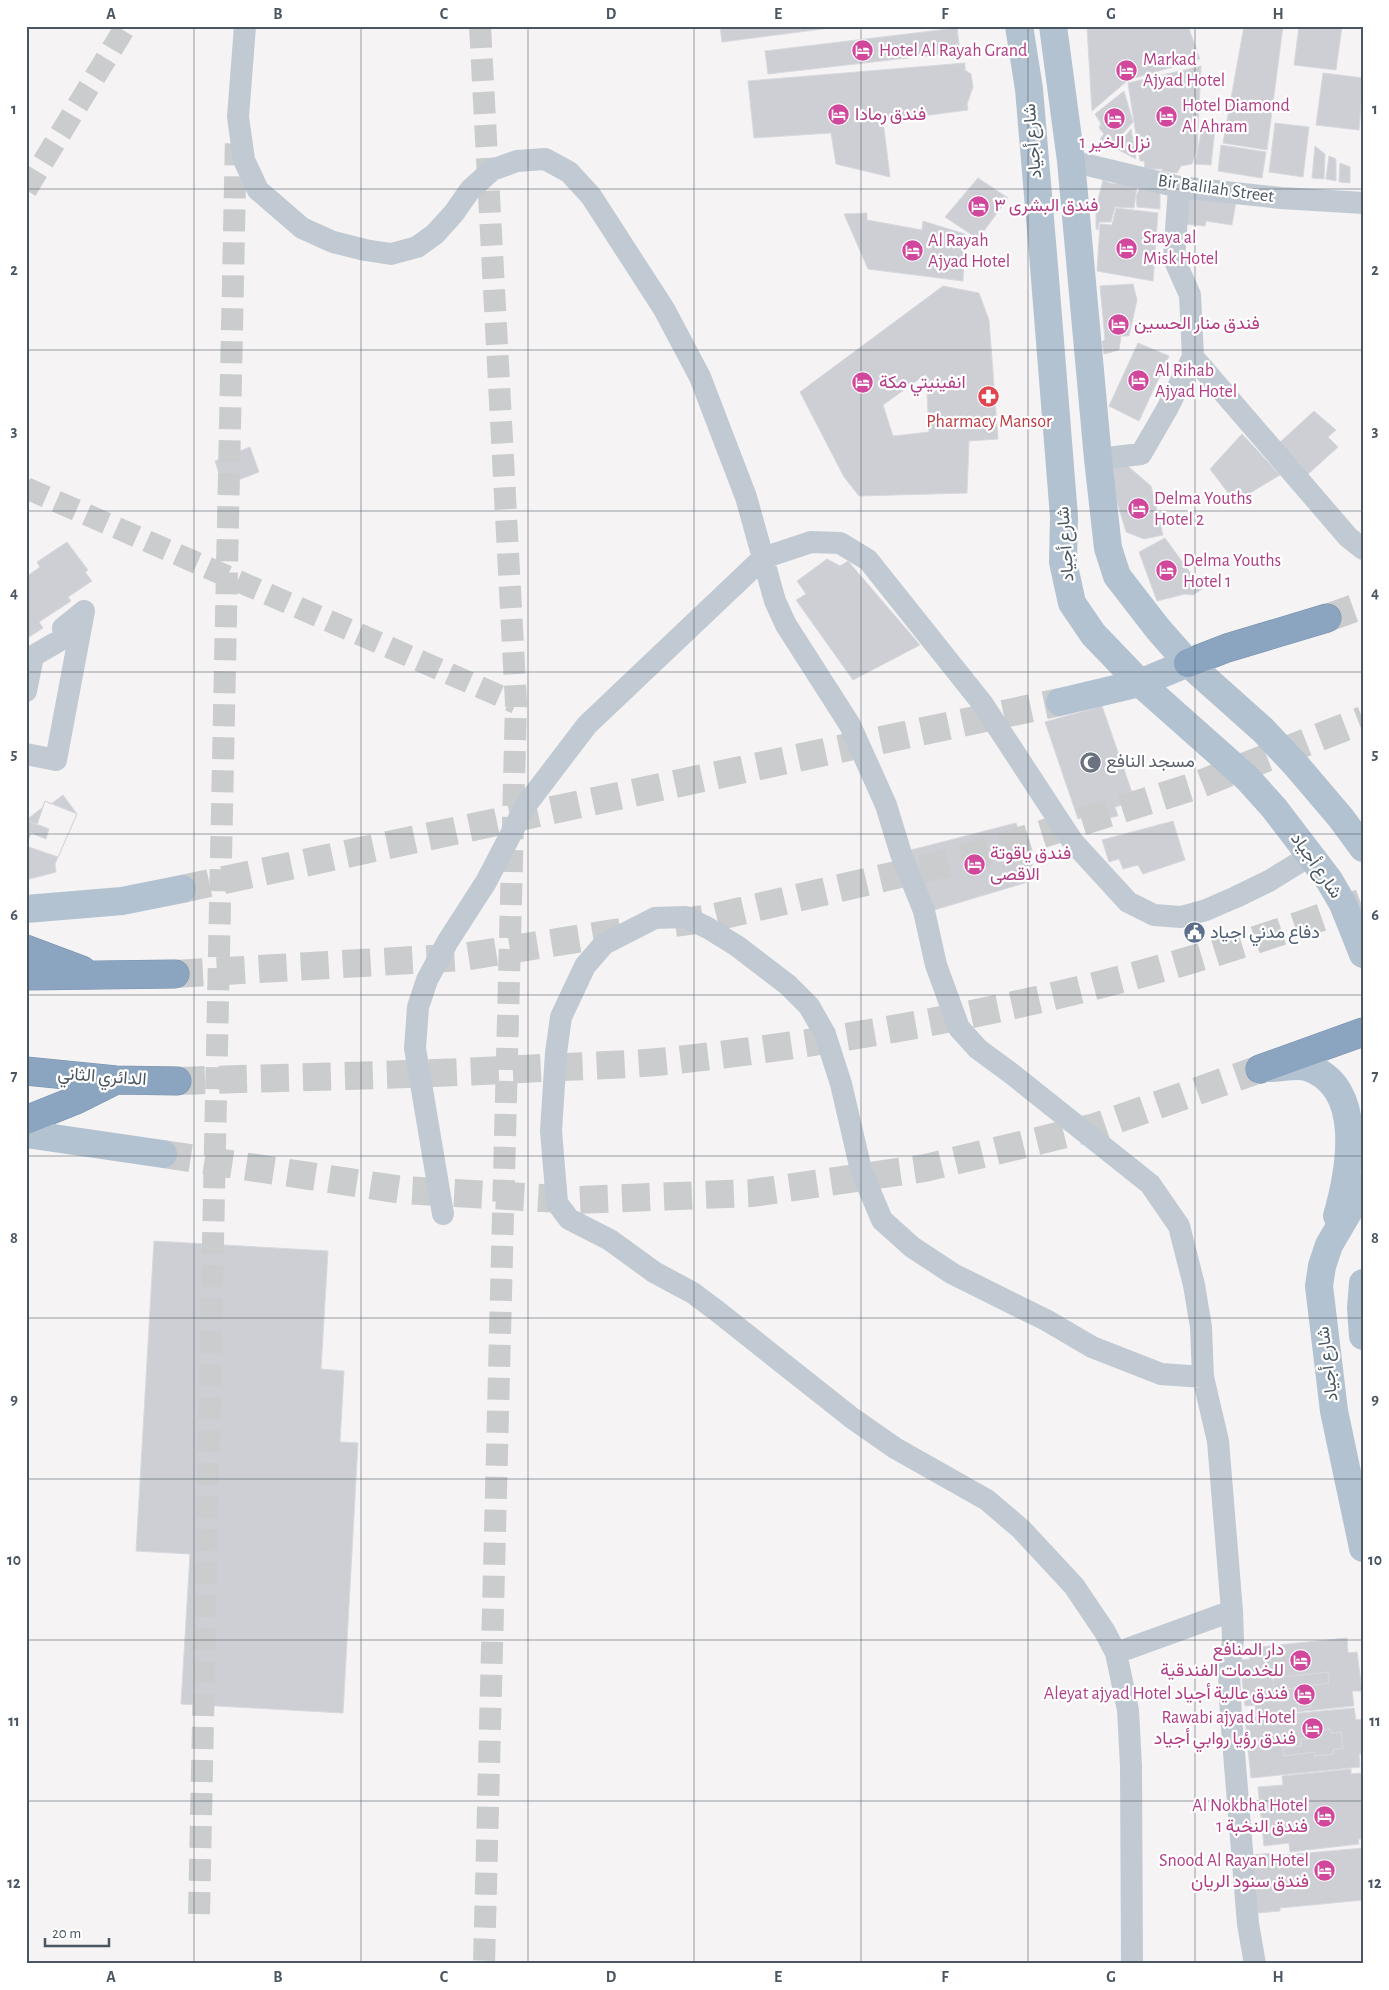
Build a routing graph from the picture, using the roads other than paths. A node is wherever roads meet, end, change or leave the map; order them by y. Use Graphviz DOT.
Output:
graph roads {
  1 [pos="245,26"];
  2 [pos="1019,26"];
  3 [pos="1053,26"];
  4 [pos="1070,161"];
  5 [pos="1179,186"];
  6 [pos="1363,203"];
  7 [pos="1193,357"];
  8 [pos="1098,458"];
  9 [pos="1363,549"];
  10 [pos="764,558"];
  11 [pos="1326,618"];
  12 [pos="1188,663"];
  13 [pos="1140,683"];
  14 [pos="26,691"];
  15 [pos="1060,702"];
  16 [pos="26,754"];
  17 [pos="1363,848"];
  18 [pos="1311,855"];
  19 [pos="182,890"];
  20 [pos="26,908"];
  21 [pos="26,949"];
  22 [pos="1363,954"];
  23 [pos="176,974"];
  24 [pos="95,975"];
  25 [pos="26,976"];
  26 [pos="1363,1032"];
  27 [pos="1260,1069"];
  28 [pos="26,1071"];
  29 [pos="116,1080"];
  30 [pos="177,1081"];
  31 [pos="26,1120"];
  32 [pos="26,1134"];
  33 [pos="163,1154"];
  34 [pos="1363,1187"];
  35 [pos="443,1214"];
  36 [pos="1329,1245"];
  37 [pos="1363,1284"];
  38 [pos="1363,1336"];
  39 [pos="1203,1377"];
  40 [pos="1363,1548"];
  41 [pos="1232,1611"];
  42 [pos="1116,1654"];
  43 [pos="1132,1964"];
  44 [pos="1256,1964"];
  1 -- 10 [label="street"];
  2 -- 13 [label="main road, شارع أجياد"];
  3 -- 4 [label="main road, شارع أجياد"];
  4 -- 5 [label="street, Bir Balilah Street"];
  4 -- 8 [label="main road, شارع أجياد"];
  5 -- 6 [label="street, Bir Balilah Street"];
  5 -- 7 [label="street"];
  7 -- 8 [label="street"];
  7 -- 9 [label="street"];
  8 -- 12 [label="main road, شارع أجياد"];
  10 -- 18 [label="street"];
  10 -- 35 [label="street"];
  10 -- 39 [label="street"];
  11 -- 12 [label="highway"];
  12 -- 13 [label="main road"];
  12 -- 17 [label="main road, شارع أجياد"];
  13 -- 15 [label="main road"];
  13 -- 18 [label="main road, شارع أجياد"];
  14 -- 16 [label="street"];
  18 -- 22 [label="main road, شارع أجياد"];
  19 -- 20 [label="main road"];
  21 -- 24 [label="highway"];
  23 -- 24 [label="highway"];
  24 -- 25 [label="highway"];
  26 -- 27 [label="highway"];
  27 -- 36 [label="main road"];
  28 -- 29 [label="highway, الدائري الثاني"];
  29 -- 30 [label="highway, الدائري الثاني"];
  29 -- 31 [label="highway"];
  32 -- 33 [label="main road"];
  34 -- 36 [label="main road, شارع أجياد"];
  36 -- 40 [label="main road, شارع أجياد"];
  37 -- 38 [label="main road"];
  39 -- 41 [label="street"];
  39 -- 42 [label="street"];
  41 -- 42 [label="street"];
  41 -- 44 [label="street"];
  42 -- 43 [label="street"];
}
